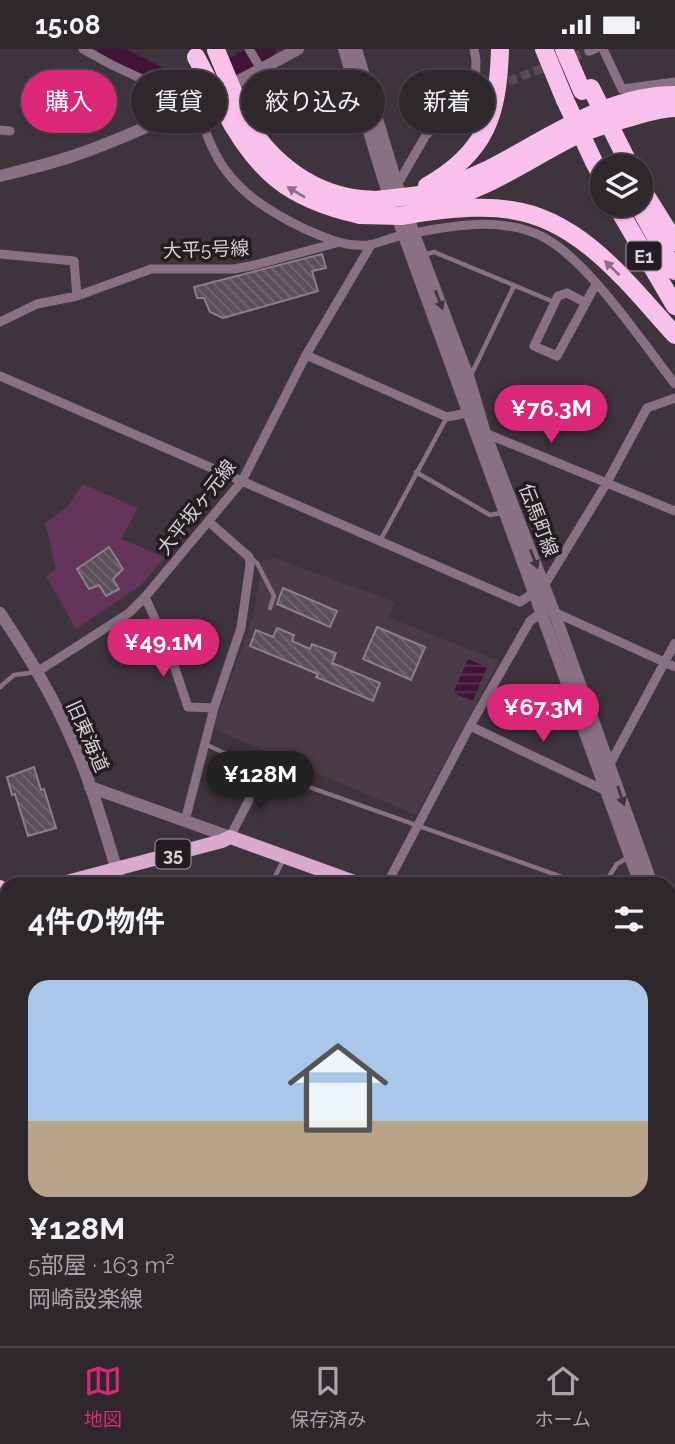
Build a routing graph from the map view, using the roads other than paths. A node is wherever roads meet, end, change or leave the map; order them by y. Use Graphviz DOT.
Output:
graph roads {
  1 [pos="83,49"];
  2 [pos="216,49"];
  3 [pos="249,49"];
  4 [pos="298,49"];
  5 [pos="344,49"];
  6 [pos="356,49"];
  7 [pos="474,49"];
  8 [pos="500,49"];
  9 [pos="544,49"];
  10 [pos="567,49"];
  11 [pos="603,49"];
  12 [pos="194,53"];
  13 [pos="261,69"];
  14 [pos="131,74"];
  15 [pos="675,82"];
  16 [pos="227,87"];
  17 [pos="675,95"];
  18 [pos="231,105"];
  19 [pos="675,108"];
  20 [pos="131,132"];
  21 [pos="204,133"];
  22 [pos="590,154"];
  23 [pos="616,154"];
  24 [pos="0,176"];
  25 [pos="392,188"];
  26 [pos="422,201"];
  27 [pos="360,207"];
  28 [pos="653,207"];
  29 [pos="623,217"];
  30 [pos="645,217"];
  31 [pos="409,234"];
  32 [pos="675,242"];
  33 [pos="336,243"];
  34 [pos="371,245"];
  35 [pos="0,254"];
  36 [pos="422,255"];
  37 [pos="675,271"];
  38 [pos="596,284"];
  39 [pos="514,286"];
  40 [pos="76,296"];
  41 [pos="555,303"];
  42 [pos="586,303"];
  43 [pos="675,306"];
  44 [pos="0,322"];
  45 [pos="675,335"];
  46 [pos="306,355"];
  47 [pos="0,376"];
  48 [pos="469,379"];
  49 [pos="675,384"];
  50 [pos="675,398"];
  51 [pos="467,413"];
  52 [pos="447,417"];
  53 [pos="485,433"];
  54 [pos="416,472"];
  55 [pos="242,481"];
  56 [pos="606,484"];
  57 [pos="504,512"];
  58 [pos="675,512"];
  59 [pos="209,522"];
  60 [pos="379,541"];
  61 [pos="249,557"];
  62 [pos="538,590"];
  63 [pos="145,597"];
  64 [pos="270,608"];
  65 [pos="547,612"];
  66 [pos="0,613"];
  67 [pos="675,643"];
  68 [pos="664,662"];
  69 [pos="675,667"];
  70 [pos="37,672"];
  71 [pos="0,687"];
  72 [pos="214,708"];
  73 [pos="470,726"];
  74 [pos="206,745"];
  75 [pos="610,764"];
  76 [pos="264,771"];
  77 [pos="90,786"];
  78 [pos="604,790"];
  79 [pos="186,821"];
  80 [pos="417,825"];
  81 [pos="230,837"];
  82 [pos="630,856"];
  83 [pos="285,857"];
  84 [pos="116,869"];
  85 [pos="86,877"];
  86 [pos="119,877"];
  87 [pos="275,877"];
  88 [pos="341,877"];
  89 [pos="391,877"];
  90 [pos="562,877"];
  91 [pos="609,877"];
  92 [pos="638,877"];
  93 [pos="650,877"];
  1 -- 14 [label="street"];
  2 -- 18 [label="highway, bridge"];
  3 -- 13 [label="street"];
  4 -- 13 [label="street"];
  5 -- 25 [label="street"];
  6 -- 25 [label="street"];
  7 -- 25 [label="street"];
  8 -- 26 [label="highway"];
  9 -- 22 [label="highway, bridge"];
  10 -- 23 [label="highway"];
  11 -- 15 [label="street"];
  12 -- 18 [label="highway, bridge"];
  13 -- 16 [label="street"];
  17 -- 26 [label="highway"];
  18 -- 27 [label="highway"];
  19 -- 26 [label="highway"];
  20 -- 24 [label="street"];
  21 -- 33 [label="street"];
  25 -- 26 [label="highway, bridge"];
  25 -- 27 [label="highway, bridge"];
  25 -- 31 [label="street"];
  26 -- 27 [label="highway, bridge"];
  45 -- 26 [label="highway, one-way"];
  28 -- 32 [label="highway"];
  29 -- 43 [label="highway, E1"];
  30 -- 37 [label="highway, E1"];
  31 -- 34 [label="street"];
  31 -- 36 [label="street, 伝馬町線"];
  31 -- 38 [label="street"];
  31 -- 51 [label="street, 伝馬町線"];
  33 -- 34 [label="street"];
  33 -- 40 [label="street, 大平5号線"];
  34 -- 46 [label="street, 大平坂ヶ元線"];
  35 -- 40 [label="street"];
  36 -- 39 [label="lane"];
  36 -- 48 [label="street, 伝馬町線, one-way"];
  38 -- 42 [label="street"];
  38 -- 49 [label="street"];
  39 -- 41 [label="lane"];
  39 -- 48 [label="lane"];
  40 -- 44 [label="street, 大平5号線"];
  41 -- 42 [label="street"];
  41 -- 42 [label="street"];
  46 -- 52 [label="street"];
  46 -- 55 [label="street, 大平坂ヶ元線"];
  47 -- 55 [label="street"];
  48 -- 53 [label="street, 伝馬町線"];
  50 -- 56 [label="street"];
  51 -- 52 [label="street"];
  51 -- 57 [label="street, 伝馬町線"];
  52 -- 54 [label="lane"];
  53 -- 56 [label="street"];
  53 -- 62 [label="street, 伝馬町線, one-way"];
  54 -- 57 [label="lane"];
  54 -- 60 [label="lane"];
  55 -- 59 [label="street, 大平坂ヶ元線"];
  55 -- 60 [label="street"];
  56 -- 58 [label="street"];
  56 -- 62 [label="street"];
  57 -- 62 [label="street, 伝馬町線"];
  59 -- 61 [label="street"];
  59 -- 63 [label="street, 大平坂ヶ元線"];
  60 -- 62 [label="street"];
  61 -- 64 [label="lane"];
  61 -- 72 [label="street"];
  62 -- 65 [label="street, 伝馬町線"];
  63 -- 70 [label="street, 大平坂ヶ元線"];
  63 -- 72 [label="street"];
  65 -- 68 [label="street"];
  65 -- 73 [label="street"];
  65 -- 75 [label="street, 伝馬町線"];
  65 -- 78 [label="street, 伝馬町線"];
  66 -- 70 [label="street, 旧東海道"];
  67 -- 68 [label="street"];
  68 -- 69 [label="street"];
  68 -- 75 [label="street"];
  70 -- 71 [label="lane, 大平坂ヶ元線"];
  70 -- 77 [label="street, 旧東海道"];
  72 -- 74 [label="street"];
  73 -- 78 [label="street"];
  73 -- 80 [label="street"];
  74 -- 76 [label="lane"];
  74 -- 79 [label="street"];
  75 -- 93 [label="street, 伝馬町線, one-way"];
  76 -- 80 [label="lane"];
  76 -- 81 [label="street"];
  77 -- 79 [label="street"];
  77 -- 84 [label="street, 旧東海道"];
  78 -- 82 [label="street"];
  79 -- 81 [label="street"];
  80 -- 89 [label="street"];
  80 -- 90 [label="lane"];
  81 -- 83 [label="main road"];
  81 -- 84 [label="main road, 35"];
  82 -- 91 [label="lane"];
  82 -- 92 [label="street"];
  83 -- 87 [label="lane"];
  83 -- 88 [label="main road"];
  84 -- 85 [label="main road, 35"];
  84 -- 86 [label="street, 旧東海道"];
}
